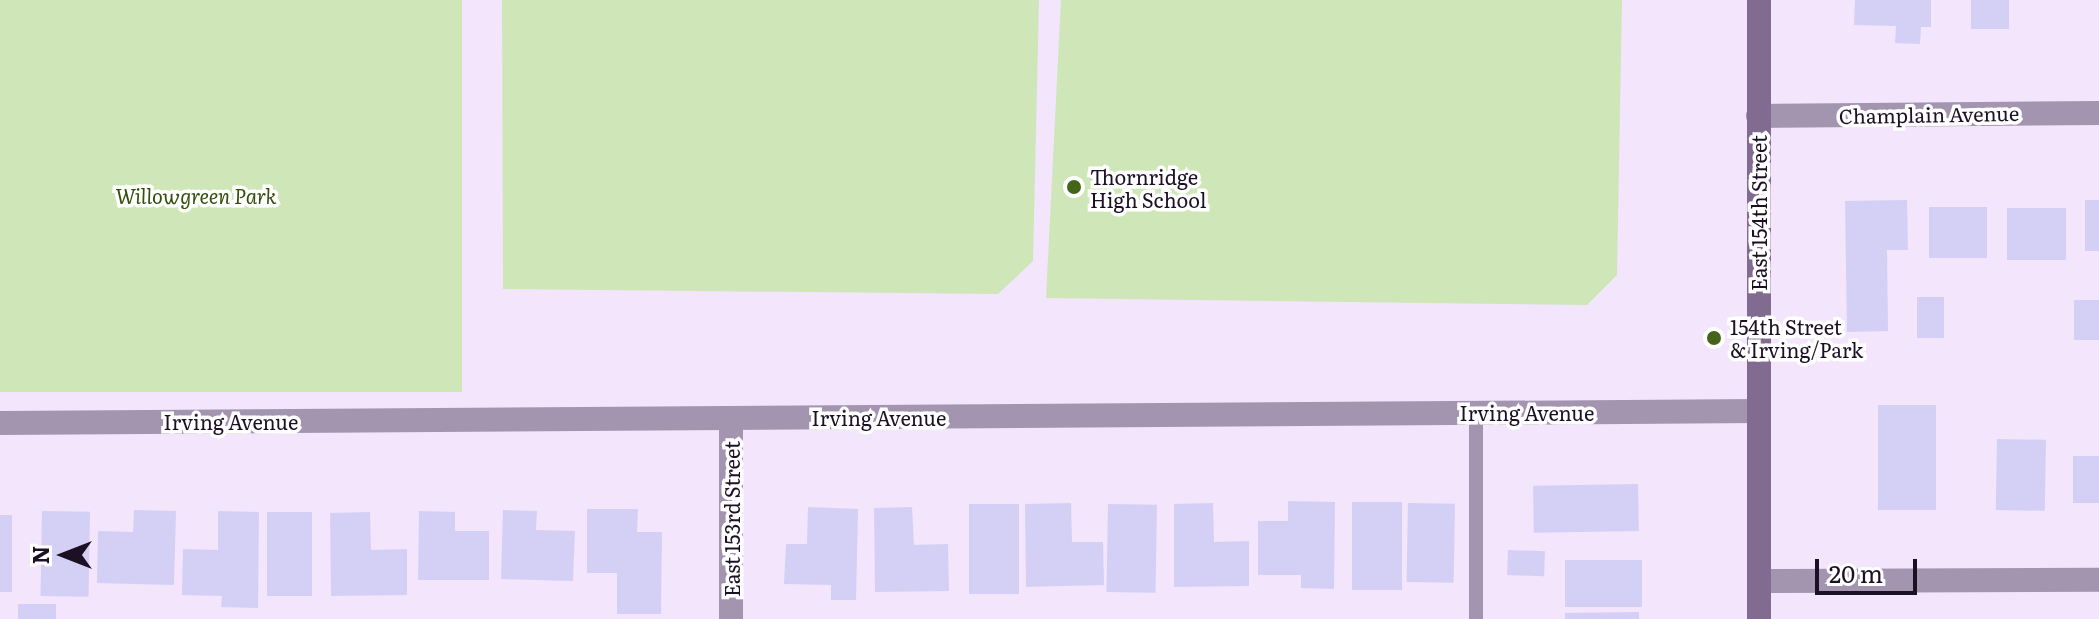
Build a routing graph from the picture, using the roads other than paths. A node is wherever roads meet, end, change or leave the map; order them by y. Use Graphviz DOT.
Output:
graph roads {
  1 [pos="1759,0"];
  2 [pos="2099,113"];
  3 [pos="1758,116"];
  4 [pos="1759,411"];
  5 [pos="1476,413"];
  6 [pos="731,418"];
  7 [pos="0,423"];
  8 [pos="2099,580"];
  9 [pos="1759,581"];
  10 [pos="731,619"];
  11 [pos="1476,619"];
  12 [pos="1759,619"];
  1 -- 3 [label="street, East 154th Street"];
  2 -- 3 [label="street, Champlain Avenue"];
  3 -- 4 [label="street, East 154th Street"];
  4 -- 5 [label="street, Irving Avenue"];
  4 -- 9 [label="street, East 154th Street"];
  5 -- 6 [label="street, Irving Avenue"];
  5 -- 11 [label="lane"];
  6 -- 7 [label="street, Irving Avenue"];
  6 -- 10 [label="street, East 153rd Street"];
  8 -- 9 [label="street"];
  9 -- 12 [label="street, East 154th Street"];
}
